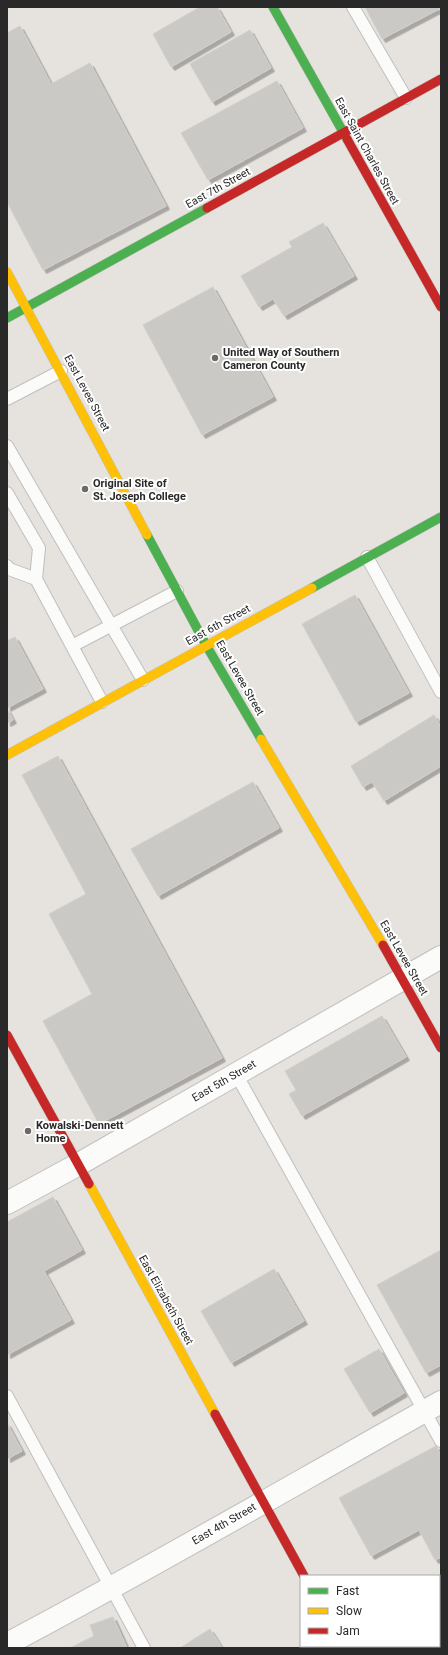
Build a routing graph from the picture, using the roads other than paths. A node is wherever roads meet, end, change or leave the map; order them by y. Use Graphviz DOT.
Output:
graph roads {
  1 [pos="273,7"];
  2 [pos="353,7"];
  3 [pos="441,79"];
  4 [pos="406,98"];
  5 [pos="343,133"];
  6 [pos="7,272"];
  7 [pos="27,307"];
  8 [pos="441,307"];
  9 [pos="7,318"];
  10 [pos="61,370"];
  11 [pos="7,399"];
  12 [pos="7,446"];
  13 [pos="7,493"];
  14 [pos="441,517"];
  15 [pos="367,557"];
  16 [pos="7,566"];
  17 [pos="36,579"];
  18 [pos="177,591"];
  19 [pos="112,625"];
  20 [pos="206,645"];
  21 [pos="72,646"];
  22 [pos="142,680"];
  23 [pos="441,692"];
  24 [pos="102,702"];
  25 [pos="7,755"];
  26 [pos="441,958"];
  27 [pos="403,979"];
  28 [pos="7,1035"];
  29 [pos="441,1048"];
  30 [pos="236,1074"];
  31 [pos="79,1164"];
  32 [pos="7,1203"];
  33 [pos="7,1396"];
  34 [pos="433,1407"];
  35 [pos="441,1441"];
  36 [pos="263,1502"];
  37 [pos="303,1575"];
  38 [pos="112,1589"];
  39 [pos="7,1644"];
  40 [pos="144,1648"];
  1 -- 5 [label="main road, East Saint Charles Street"];
  2 -- 4 [label="lane"];
  3 -- 4 [label="main road, East 7th Street"];
  4 -- 5 [label="main road, East 7th Street"];
  5 -- 7 [label="main road, East 7th Street"];
  5 -- 8 [label="main road, East Saint Charles Street"];
  6 -- 7 [label="main road, East Levee Street"];
  7 -- 9 [label="main road, East 7th Street"];
  7 -- 10 [label="main road, East Levee Street"];
  10 -- 11 [label="lane"];
  10 -- 18 [label="main road, East Levee Street"];
  12 -- 19 [label="lane"];
  13 -- 17 [label="lane"];
  14 -- 15 [label="main road, East 6th Street"];
  15 -- 20 [label="main road, East 6th Street"];
  15 -- 23 [label="lane"];
  16 -- 17 [label="lane"];
  17 -- 21 [label="lane"];
  18 -- 19 [label="lane"];
  18 -- 20 [label="main road, East Levee Street"];
  19 -- 21 [label="lane"];
  19 -- 22 [label="lane"];
  20 -- 22 [label="main road, East 6th Street"];
  20 -- 27 [label="main road, East Levee Street"];
  21 -- 24 [label="lane"];
  22 -- 24 [label="main road, East 6th Street"];
  24 -- 25 [label="main road, East 6th Street"];
  26 -- 27 [label="street, East 5th Street"];
  27 -- 29 [label="main road, East Levee Street"];
  27 -- 30 [label="street, East 5th Street"];
  28 -- 31 [label="main road, East Elizabeth Street"];
  30 -- 31 [label="street, East 5th Street"];
  30 -- 34 [label="lane"];
  31 -- 32 [label="street, East 5th Street"];
  31 -- 36 [label="main road, East Elizabeth Street"];
  33 -- 38 [label="lane"];
  34 -- 35 [label="lane"];
  34 -- 36 [label="street, East 4th Street"];
  36 -- 37 [label="main road, East Elizabeth Street"];
  36 -- 38 [label="street, East 4th Street"];
  38 -- 39 [label="street, East 4th Street"];
  38 -- 40 [label="lane"];
}
